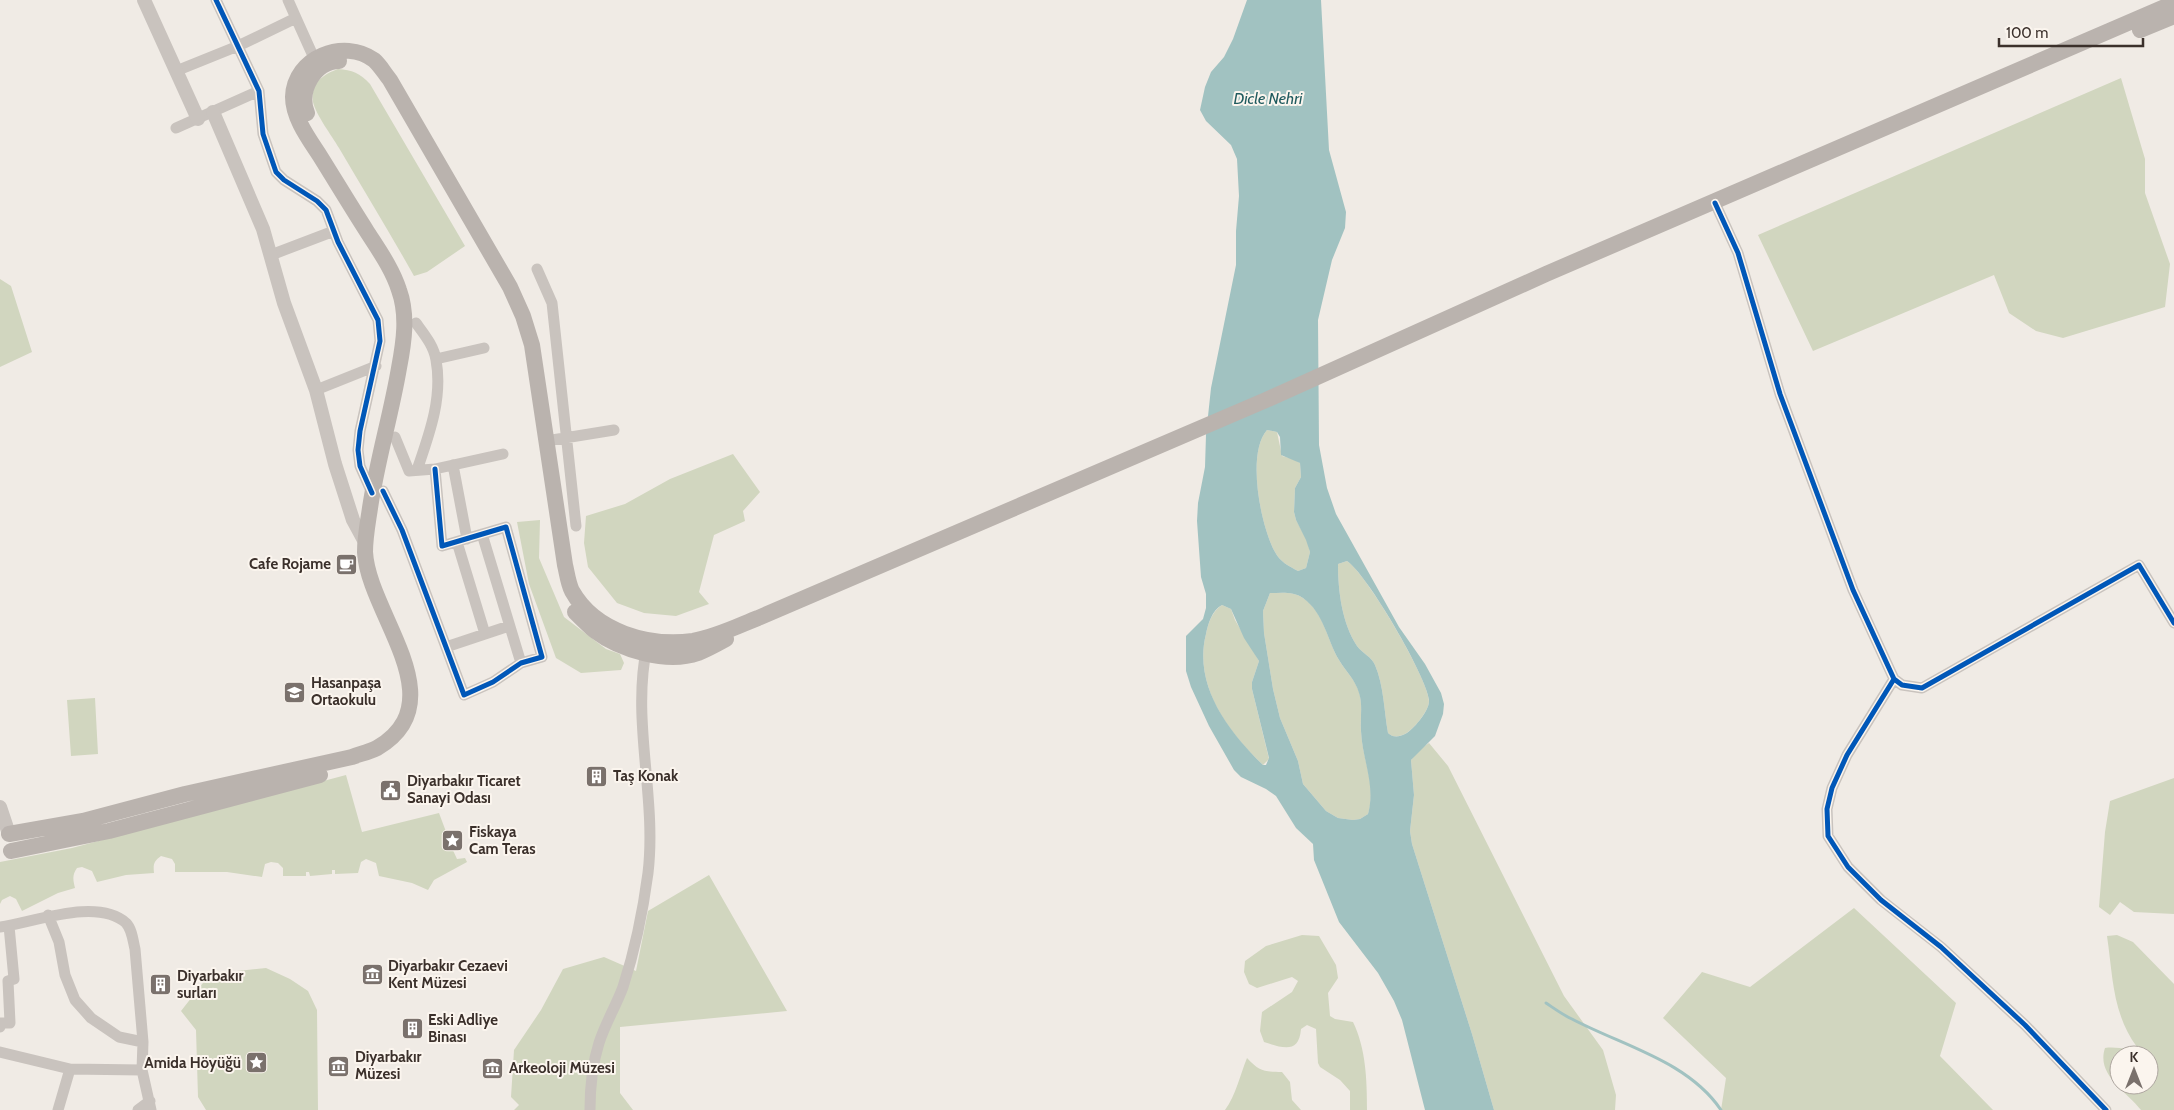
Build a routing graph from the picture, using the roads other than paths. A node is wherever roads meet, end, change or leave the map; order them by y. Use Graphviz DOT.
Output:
graph roads {
  1 [pos="144,0"];
  2 [pos="216,0"];
  3 [pos="288,0"];
  4 [pos="2174,3"];
  5 [pos="2174,16"];
  6 [pos="296,18"];
  7 [pos="238,46"];
  8 [pos="314,58"];
  9 [pos="176,71"];
  10 [pos="259,91"];
  11 [pos="213,112"];
  12 [pos="198,119"];
  13 [pos="176,128"];
  14 [pos="1717,208"];
  15 [pos="334,231"];
  16 [pos="271,255"];
  17 [pos="537,269"];
  18 [pos="416,322"];
  19 [pos="484,348"];
  20 [pos="436,359"];
  21 [pos="376,366"];
  22 [pos="316,390"];
  23 [pos="614,430"];
  24 [pos="395,437"];
  25 [pos="567,438"];
  26 [pos="546,441"];
  27 [pos="503,454"];
  28 [pos="453,465"];
  29 [pos="435,469"];
  30 [pos="417,470"];
  31 [pos="378,492"];
  32 [pos="576,526"];
  33 [pos="482,534"];
  34 [pos="462,540"];
  35 [pos="366,544"];
  36 [pos="2174,623"];
  37 [pos="509,626"];
  38 [pos="485,634"];
  39 [pos="446,646"];
  40 [pos="647,647"];
  41 [pos="521,663"];
  42 [pos="1894,679"];
  43 [pos="0,807"];
  44 [pos="5,833"];
  45 [pos="6,853"];
  46 [pos="48,915"];
  47 [pos="4,926"];
  48 [pos="0,1027"];
  49 [pos="143,1042"];
  50 [pos="0,1052"];
  51 [pos="70,1069"];
  52 [pos="142,1070"];
  53 [pos="151,1106"];
  54 [pos="58,1110"];
  55 [pos="138,1110"];
  56 [pos="590,1110"];
  57 [pos="2106,1110"];
  1 -- 9 [label="street"];
  2 -- 7 [label="street"];
  3 -- 6 [label="street"];
  4 -- 14 [label="main road"];
  5 -- 14 [label="main road"];
  6 -- 7 [label="street"];
  6 -- 8 [label="street"];
  7 -- 9 [label="street"];
  7 -- 10 [label="street"];
  8 -- 26 [label="main road"];
  8 -- 31 [label="main road"];
  9 -- 12 [label="street"];
  10 -- 11 [label="street"];
  10 -- 15 [label="street"];
  11 -- 12 [label="street"];
  11 -- 16 [label="street"];
  12 -- 13 [label="street"];
  14 -- 40 [label="main road"];
  14 -- 42 [label="street"];
  15 -- 16 [label="street"];
  15 -- 21 [label="street"];
  16 -- 22 [label="street"];
  17 -- 25 [label="street"];
  18 -- 20 [label="street"];
  18 -- 24 [label="main road"];
  18 -- 40 [label="main road"];
  19 -- 20 [label="street"];
  20 -- 30 [label="street"];
  21 -- 22 [label="street"];
  21 -- 31 [label="street"];
  22 -- 35 [label="street"];
  23 -- 25 [label="street"];
  24 -- 30 [label="street"];
  24 -- 31 [label="main road"];
  25 -- 26 [label="street"];
  25 -- 32 [label="street"];
  26 -- 40 [label="main road"];
  27 -- 28 [label="street"];
  28 -- 29 [label="street"];
  28 -- 34 [label="street"];
  29 -- 30 [label="street"];
  29 -- 34 [label="street"];
  31 -- 35 [label="main road"];
  31 -- 39 [label="street"];
  31 -- 45 [label="main road"];
  33 -- 34 [label="street"];
  33 -- 37 [label="street"];
  33 -- 41 [label="street"];
  34 -- 38 [label="street"];
  35 -- 44 [label="main road"];
  36 -- 42 [label="street"];
  37 -- 38 [label="street"];
  37 -- 41 [label="street"];
  38 -- 39 [label="street"];
  39 -- 41 [label="street"];
  40 -- 56 [label="street"];
  42 -- 57 [label="street"];
  43 -- 44 [label="street"];
  44 -- 45 [label="main road"];
  46 -- 47 [label="street"];
  46 -- 49 [label="street"];
  46 -- 49 [label="street"];
  47 -- 48 [label="street"];
  49 -- 52 [label="street"];
  50 -- 51 [label="street"];
  51 -- 52 [label="street"];
  51 -- 54 [label="street"];
  52 -- 53 [label="street"];
  53 -- 55 [label="street"];
}
